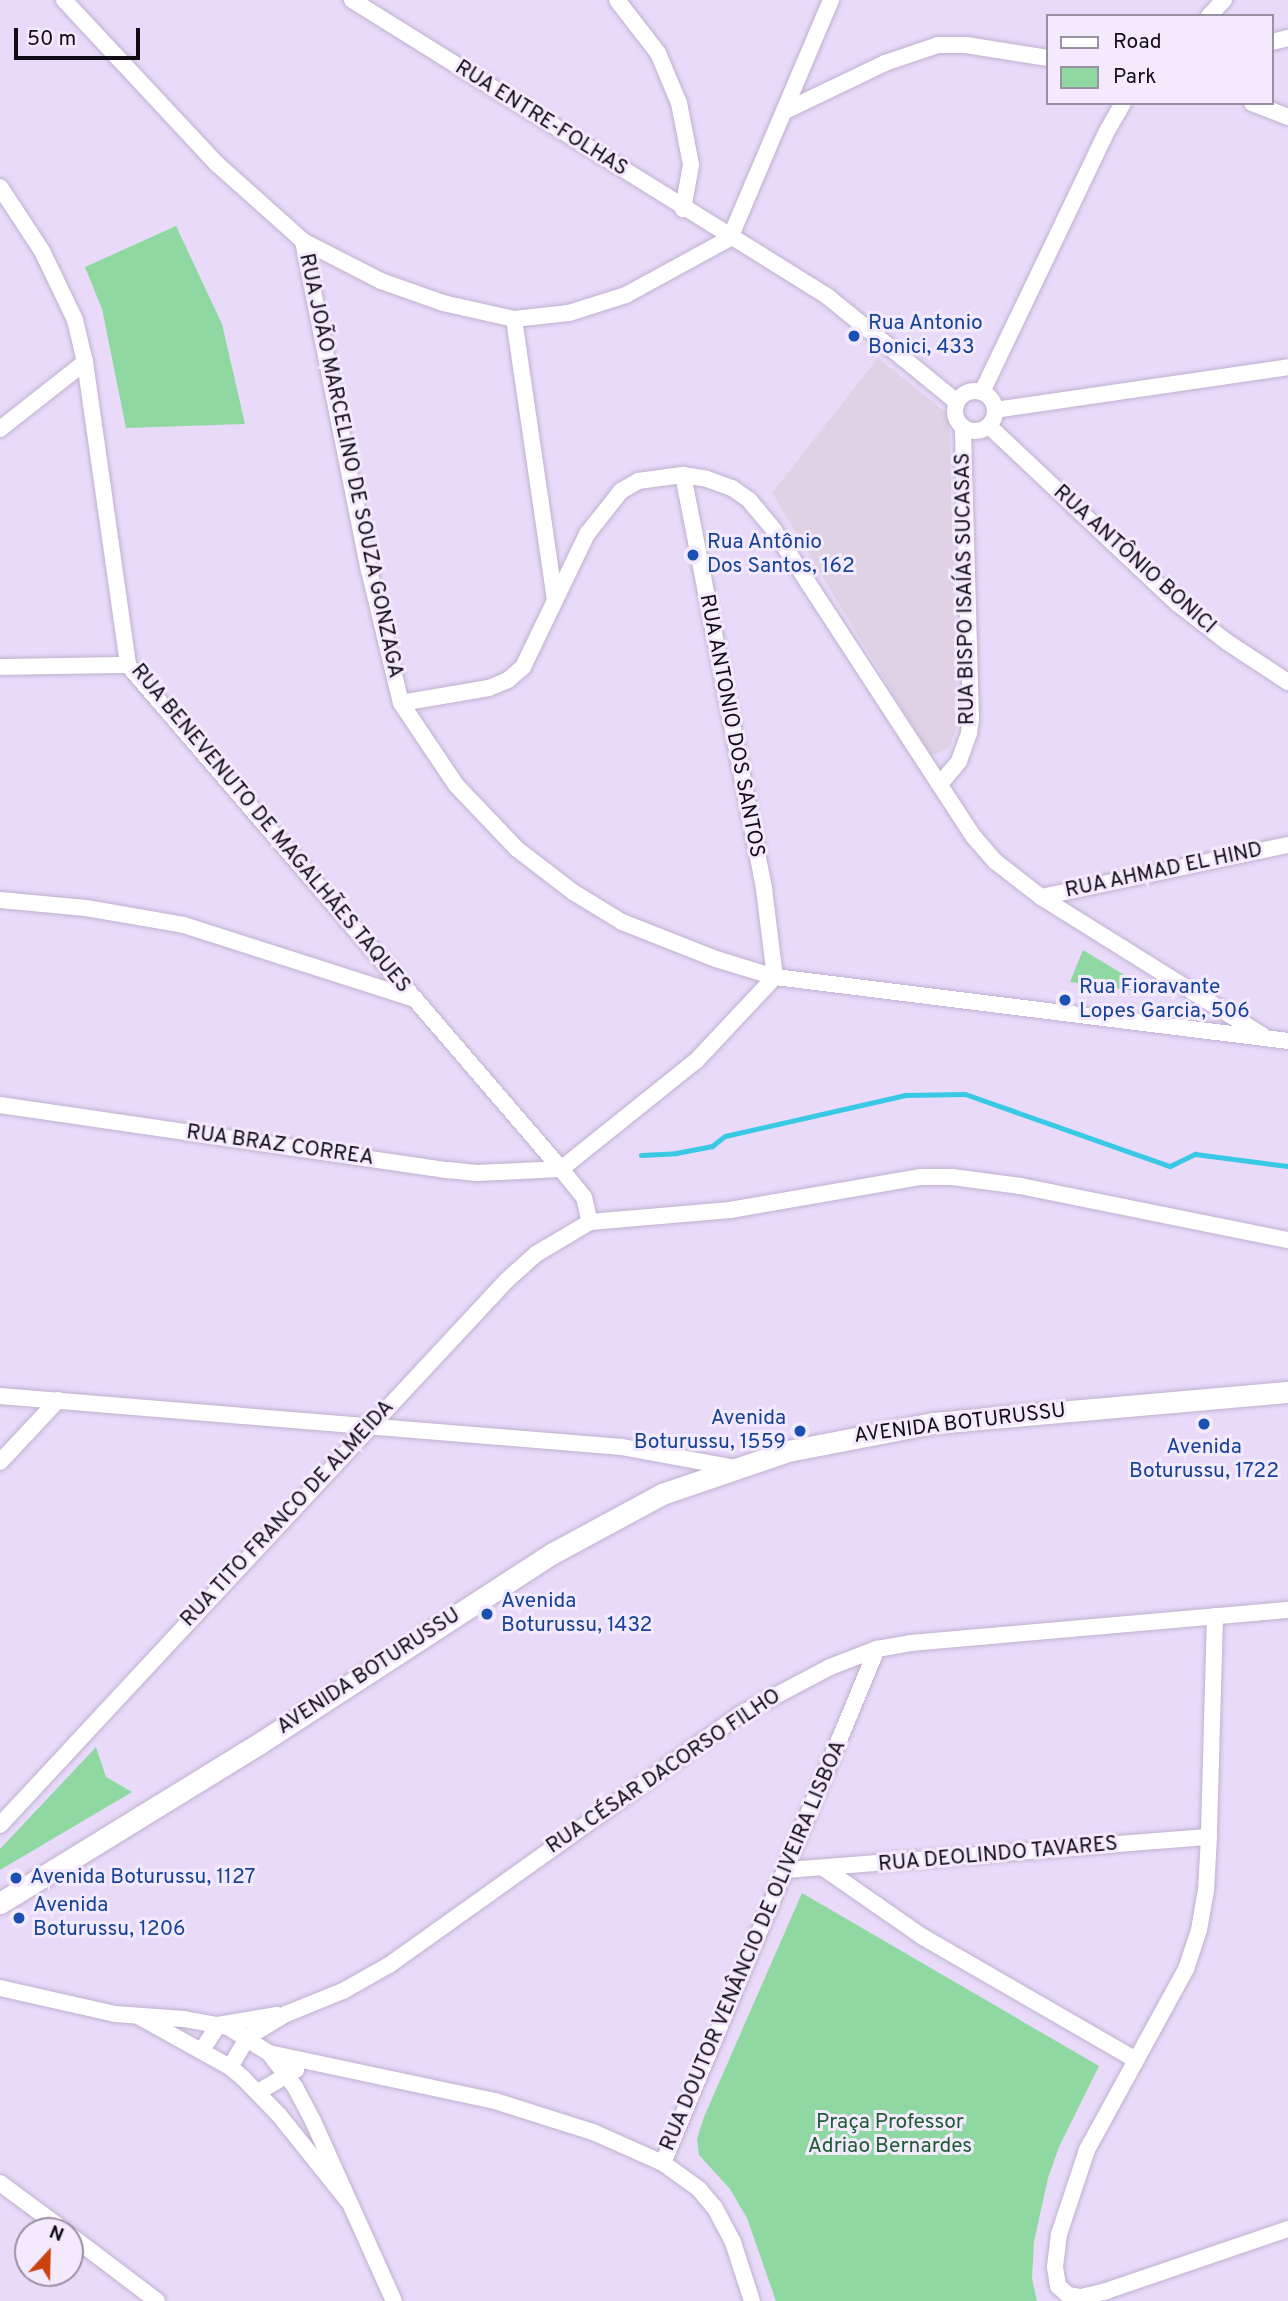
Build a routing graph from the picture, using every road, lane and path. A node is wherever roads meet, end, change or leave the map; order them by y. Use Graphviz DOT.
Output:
graph roads {
  1 [pos="64,0"];
  2 [pos="352,0"];
  3 [pos="617,0"];
  4 [pos="831,0"];
  5 [pos="1224,0"];
  6 [pos="1211,14"];
  7 [pos="1046,58"];
  8 [pos="1123,105"];
  9 [pos="1257,105"];
  10 [pos="785,111"];
  11 [pos="1288,117"];
  12 [pos="0,187"];
  13 [pos="684,209"];
  14 [pos="730,237"];
  15 [pos="303,241"];
  16 [pos="514,319"];
  17 [pos="85,362"];
  18 [pos="1288,368"];
  19 [pos="982,392"];
  20 [pos="957,402"];
  21 [pos="995,410"];
  22 [pos="989,426"];
  23 [pos="963,427"];
  24 [pos="0,429"];
  25 [pos="682,475"];
  26 [pos="555,600"];
  27 [pos="128,665"];
  28 [pos="0,667"];
  29 [pos="1288,682"];
  30 [pos="401,703"];
  31 [pos="940,785"];
  32 [pos="1288,845"];
  33 [pos="1041,897"];
  34 [pos="0,900"];
  35 [pos="775,977"];
  36 [pos="415,999"];
  37 [pos="1267,1039"];
  38 [pos="1288,1041"];
  39 [pos="0,1105"];
  40 [pos="561,1169"];
  41 [pos="590,1222"];
  42 [pos="1288,1240"];
  43 [pos="1288,1392"];
  44 [pos="0,1396"];
  45 [pos="58,1401"];
  46 [pos="368,1426"];
  47 [pos="0,1462"];
  48 [pos="736,1469"];
  49 [pos="1288,1610"];
  50 [pos="1215,1616"];
  51 [pos="877,1649"];
  52 [pos="0,1825"];
  53 [pos="1209,1837"];
  54 [pos="825,1869"];
  55 [pos="787,1870"];
  56 [pos="0,1903"];
  57 [pos="0,1988"];
  58 [pos="135,2014"];
  59 [pos="286,2014"];
  60 [pos="218,2025"];
  61 [pos="248,2037"];
  62 [pos="202,2050"];
  63 [pos="269,2053"];
  64 [pos="1136,2060"];
  65 [pos="314,2061"];
  66 [pos="230,2067"];
  67 [pos="287,2075"];
  68 [pos="258,2092"];
  69 [pos="663,2163"];
  70 [pos="0,2183"];
  71 [pos="348,2201"];
  72 [pos="46,2217"];
  73 [pos="1288,2229"];
  74 [pos="84,2246"];
  75 [pos="157,2301"];
  76 [pos="394,2301"];
  77 [pos="752,2301"];
  1 -- 15 [label="street"];
  2 -- 13 [label="street, RUA ENTRE-FOLHAS"];
  3 -- 13 [label="street"];
  4 -- 10 [label="street"];
  5 -- 6 [label="street"];
  7 -- 10 [label="street"];
  8 -- 19 [label="street"];
  9 -- 11 [label="street"];
  10 -- 14 [label="street"];
  12 -- 17 [label="street, RUA BENEVENUTO DE MAGALHÃES TAQUES"];
  13 -- 14 [label="street, RUA ENTRE-FOLHAS"];
  14 -- 16 [label="street"];
  14 -- 20 [label="street"];
  15 -- 16 [label="street"];
  15 -- 30 [label="street, RUA JOÃO MARCELINO DE SOUZA GONZAGA"];
  16 -- 26 [label="street"];
  17 -- 24 [label="street"];
  17 -- 27 [label="street, RUA BENEVENUTO DE MAGALHÃES TAQUES"];
  18 -- 21 [label="street"];
  19 -- 20 [label="street"];
  19 -- 21 [label="street"];
  20 -- 23 [label="street"];
  21 -- 22 [label="street"];
  22 -- 23 [label="street"];
  22 -- 29 [label="street, RUA ANTÔNIO BONICI"];
  23 -- 31 [label="street, RUA BISPO ISAÍAS SUCASAS"];
  25 -- 26 [label="street"];
  25 -- 31 [label="street"];
  25 -- 35 [label="street, RUA ANTONIO DOS SANTOS"];
  26 -- 30 [label="street"];
  27 -- 28 [label="street"];
  27 -- 36 [label="street, RUA BENEVENUTO DE MAGALHÃES TAQUES"];
  30 -- 35 [label="street, RUA JOÃO MARCELINO DE SOUZA GONZAGA"];
  31 -- 33 [label="street"];
  32 -- 33 [label="street, RUA AHMAD EL HIND"];
  33 -- 37 [label="street"];
  34 -- 36 [label="street"];
  35 -- 37 [label="street, RUA JOÃO MARCELINO DE SOUZA GONZAGA"];
  35 -- 40 [label="street"];
  36 -- 40 [label="street, RUA BENEVENUTO DE MAGALHÃES TAQUES"];
  37 -- 38 [label="street, RUA JOÃO MARCELINO DE SOUZA GONZAGA"];
  39 -- 40 [label="street, RUA BRAZ CORREA"];
  40 -- 41 [label="street, RUA BENEVENUTO DE MAGALHÃES TAQUES"];
  41 -- 42 [label="street"];
  41 -- 46 [label="street, RUA TITO FRANCO DE ALMEIDA"];
  43 -- 48 [label="main road, AVENIDA BOTURUSSU"];
  44 -- 45 [label="street"];
  45 -- 46 [label="street"];
  45 -- 47 [label="street"];
  46 -- 48 [label="street"];
  46 -- 52 [label="street, RUA TITO FRANCO DE ALMEIDA"];
  48 -- 56 [label="main road, AVENIDA BOTURUSSU"];
  49 -- 50 [label="street, RUA CÉSAR DACORSO FILHO"];
  50 -- 51 [label="street, RUA CÉSAR DACORSO FILHO"];
  50 -- 53 [label="street"];
  51 -- 55 [label="street, RUA DOUTOR VENÂNCIO DE OLIVEIRA LISBOA"];
  51 -- 59 [label="street, RUA CÉSAR DACORSO FILHO"];
  53 -- 54 [label="street, RUA DEOLINDO TAVARES"];
  53 -- 64 [label="street"];
  54 -- 55 [label="street, RUA DEOLINDO TAVARES"];
  54 -- 64 [label="street"];
  55 -- 69 [label="street, RUA DOUTOR VENÂNCIO DE OLIVEIRA LISBOA"];
  57 -- 58 [label="street"];
  58 -- 60 [label="street"];
  58 -- 62 [label="street"];
  59 -- 60 [label="street, RUA CÉSAR DACORSO FILHO"];
  59 -- 61 [label="street, RUA CÉSAR DACORSO FILHO"];
  60 -- 61 [label="street"];
  60 -- 62 [label="street"];
  61 -- 63 [label="street"];
  61 -- 66 [label="street"];
  62 -- 66 [label="street"];
  63 -- 65 [label="street"];
  63 -- 67 [label="street"];
  64 -- 73 [label="street"];
  65 -- 67 [label="street"];
  65 -- 69 [label="street"];
  66 -- 68 [label="street"];
  67 -- 68 [label="street"];
  67 -- 71 [label="street"];
  68 -- 71 [label="street"];
  69 -- 77 [label="street, RUA DOUTOR VENÂNCIO DE OLIVEIRA LISBOA"];
  70 -- 72 [label="street"];
  71 -- 76 [label="street"];
  74 -- 75 [label="street"];
}
